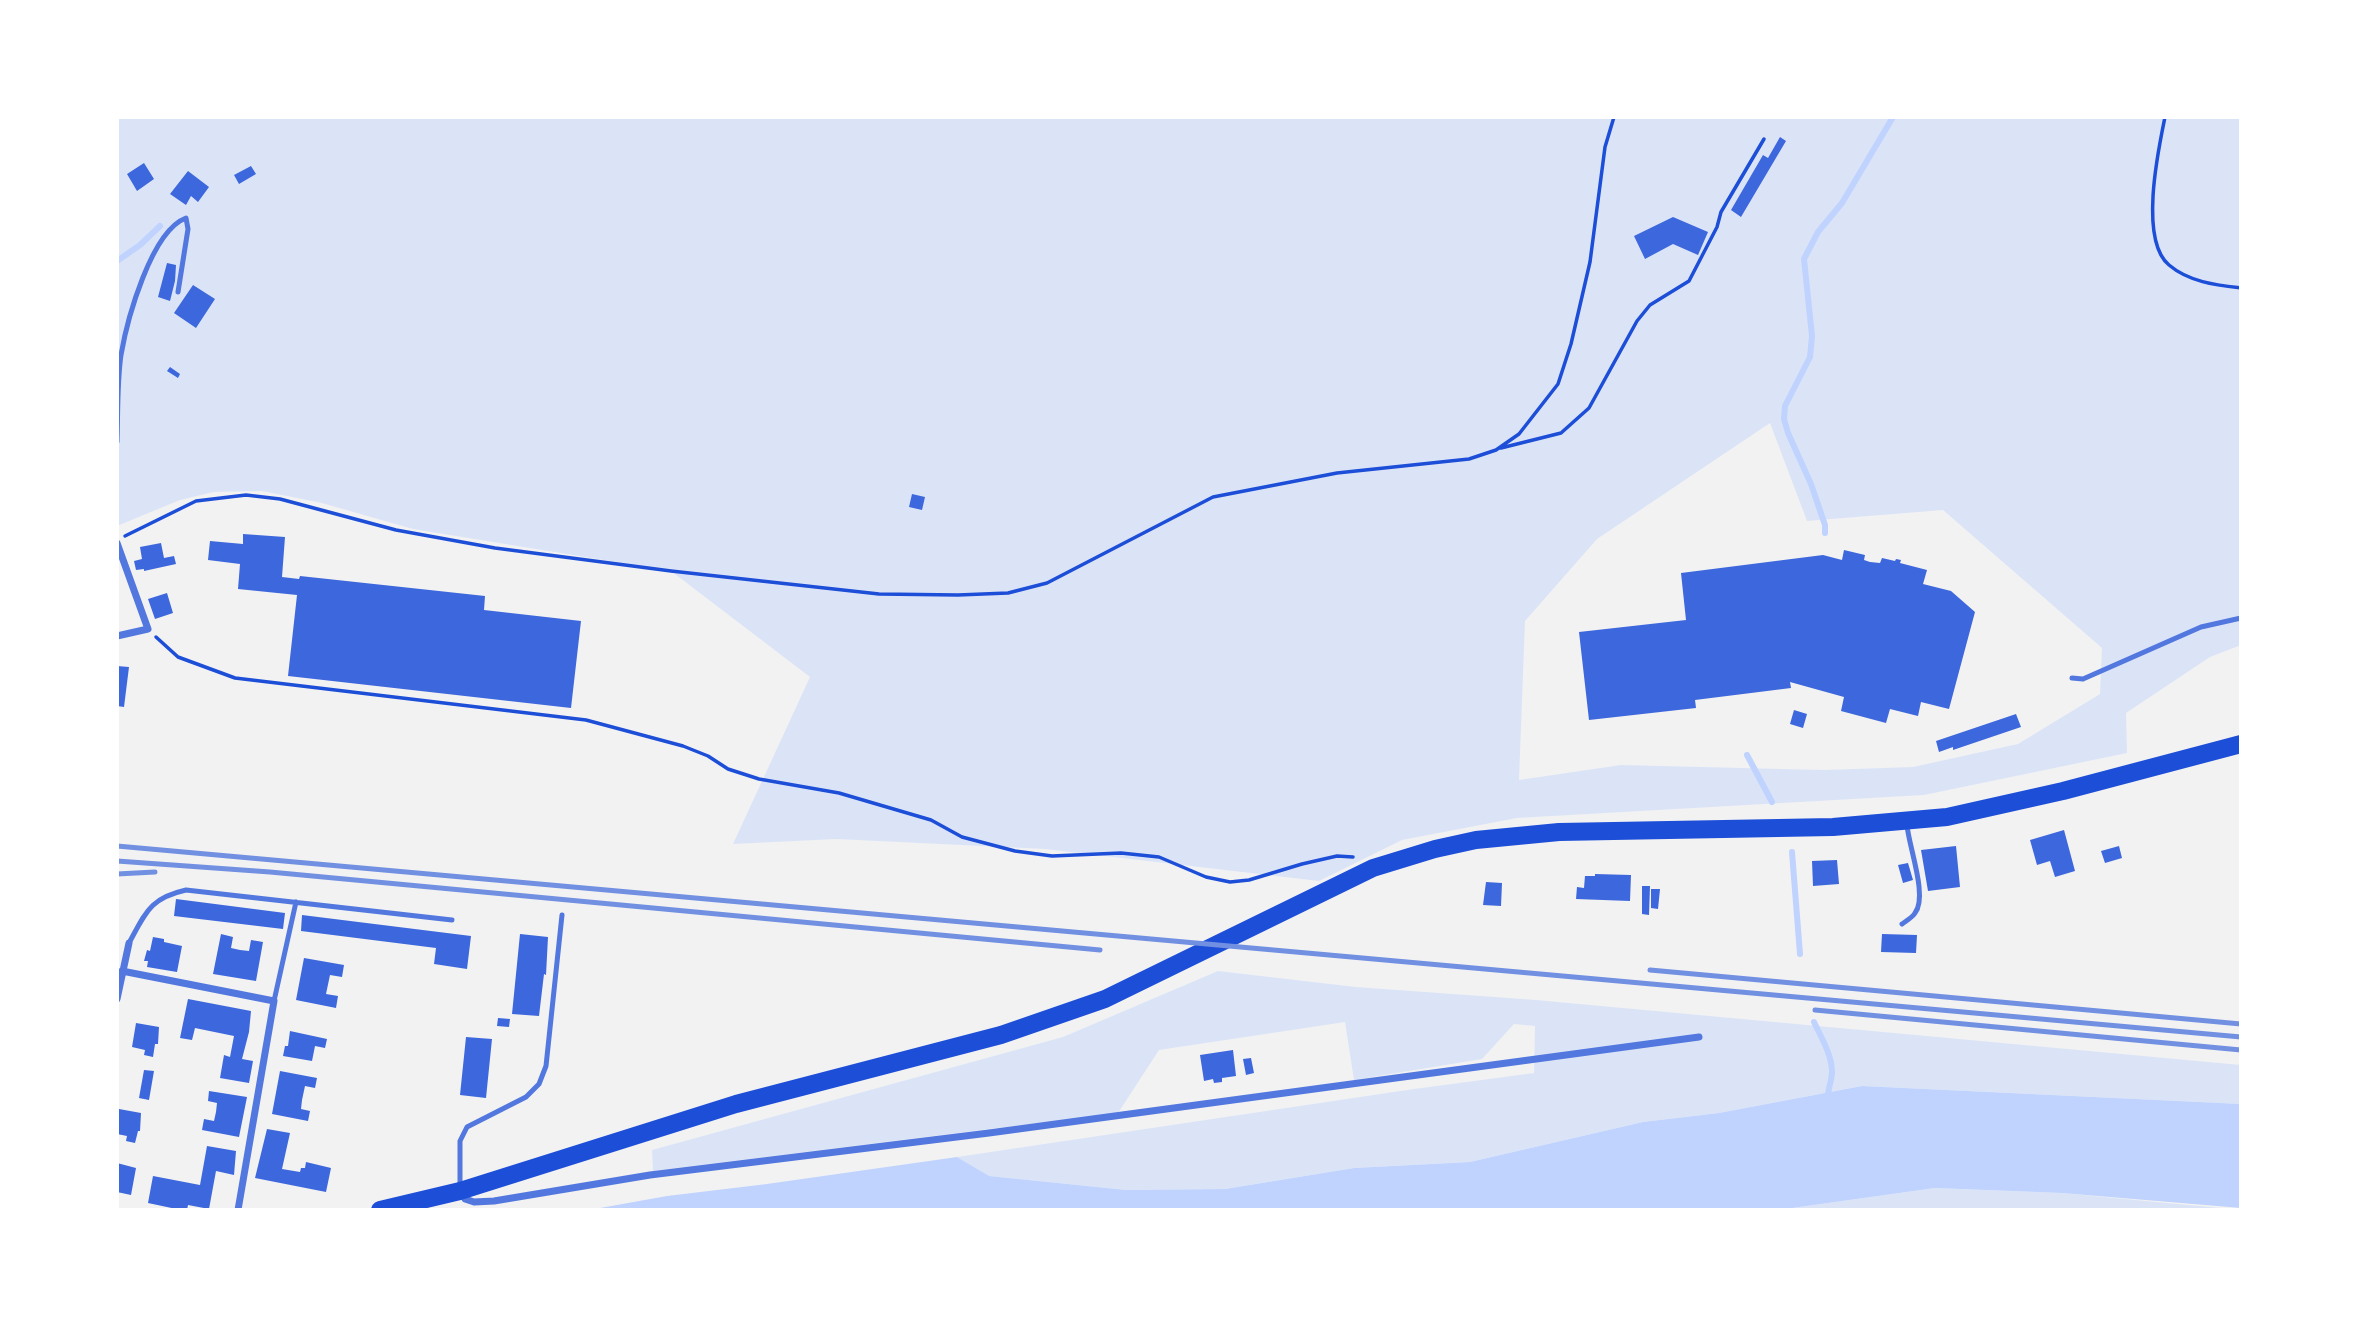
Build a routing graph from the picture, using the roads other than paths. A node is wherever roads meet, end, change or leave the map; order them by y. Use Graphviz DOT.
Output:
graph roads {
  1 [pos="178,292"];
  2 [pos="117,442"];
  3 [pos="117,542"];
  4 [pos="2241,618"];
  5 [pos="117,636"];
  6 [pos="2072,678"];
  7 [pos="2241,744"];
  8 [pos="1907,822"];
  9 [pos="296,902"];
  10 [pos="562,915"];
  11 [pos="452,920"];
  12 [pos="1902,924"];
  13 [pos="129,943"];
  14 [pos="122,971"];
  15 [pos="117,999"];
  16 [pos="274,1001"];
  17 [pos="1699,1037"];
  18 [pos="460,1191"];
  19 [pos="237,1210"];
  20 [pos="380,1210"];
  1 -- 2 [label="lane"];
  3 -- 5 [label="street"];
  4 -- 6 [label="lane"];
  7 -- 8 [label="main road"];
  8 -- 12 [label="lane"];
  8 -- 18 [label="main road"];
  9 -- 11 [label="lane"];
  9 -- 13 [label="lane"];
  9 -- 16 [label="lane"];
  10 -- 18 [label="lane"];
  13 -- 14 [label="street"];
  14 -- 15 [label="street"];
  14 -- 16 [label="street"];
  16 -- 19 [label="street"];
  17 -- 18 [label="street"];
  18 -- 20 [label="main road"];
}
